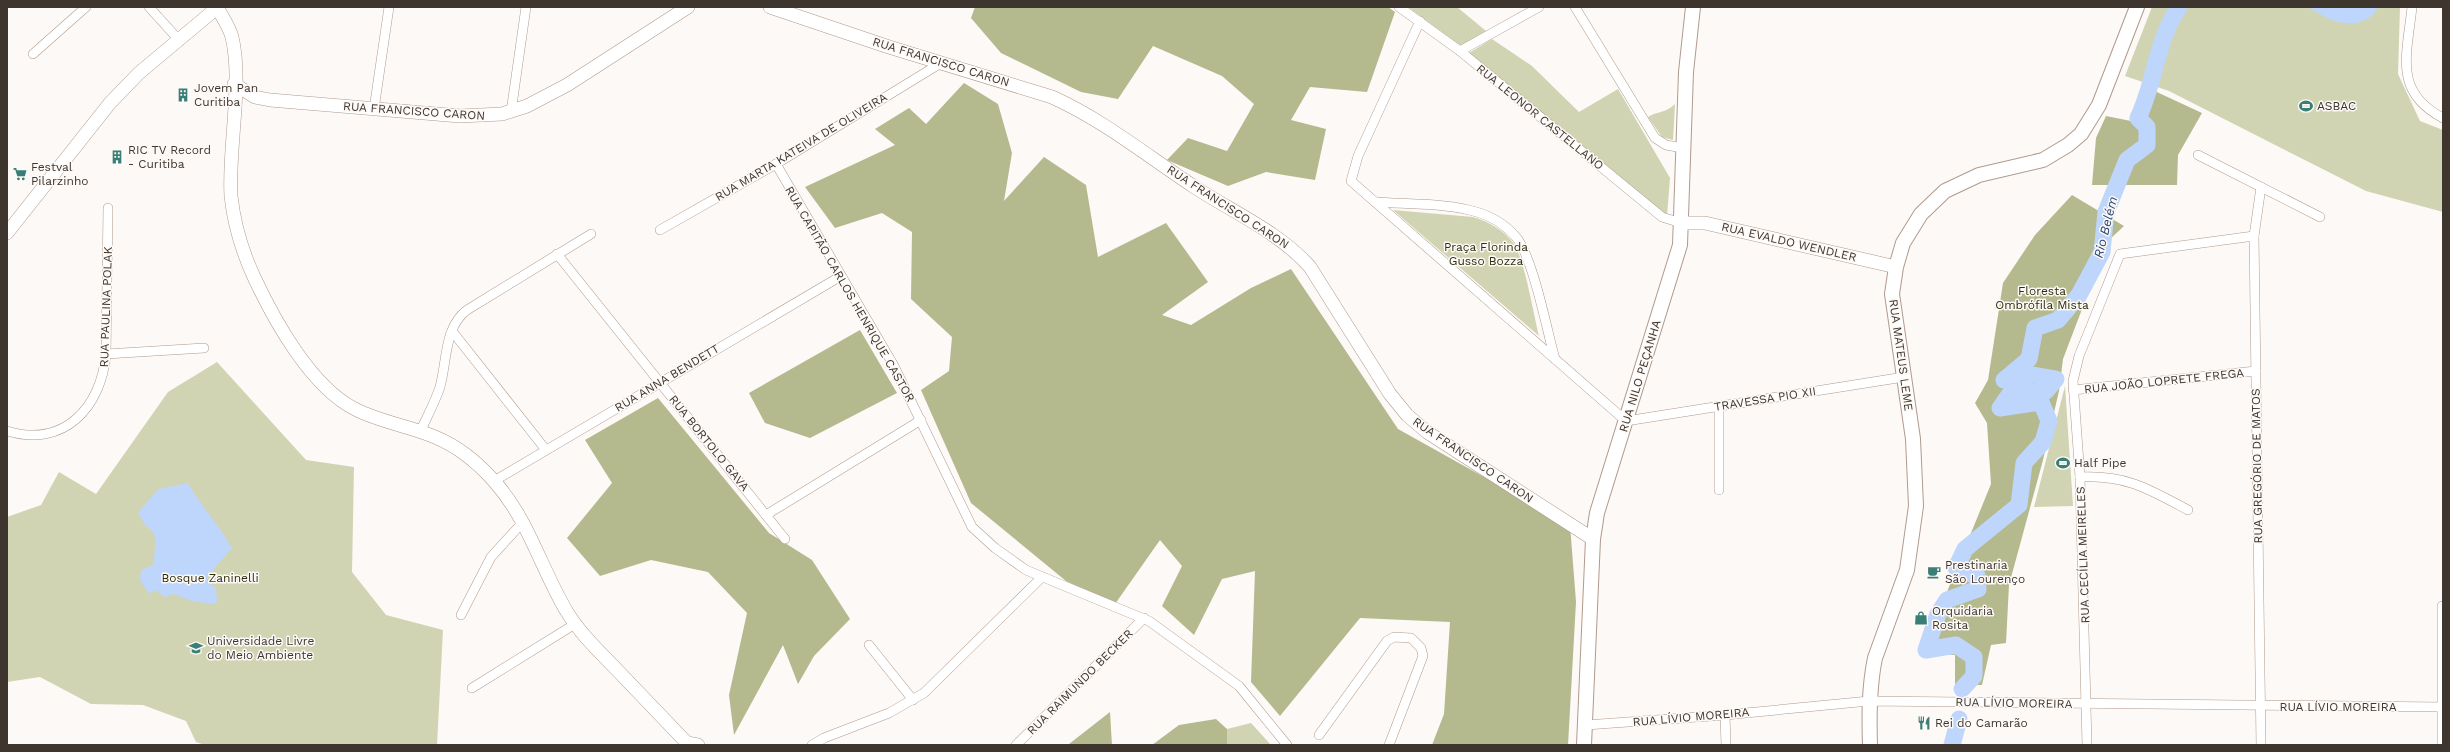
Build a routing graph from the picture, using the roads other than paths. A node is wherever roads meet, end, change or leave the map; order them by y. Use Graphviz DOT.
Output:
graph roads {
  1 [pos="86,7"];
  2 [pos="149,7"];
  3 [pos="218,7"];
  4 [pos="389,7"];
  5 [pos="526,7"];
  6 [pos="688,7"];
  7 [pos="770,7"];
  8 [pos="1400,7"];
  9 [pos="1539,7"];
  10 [pos="1575,7"];
  11 [pos="1693,7"];
  12 [pos="2136,7"];
  13 [pos="2412,7"];
  14 [pos="1420,21"];
  15 [pos="179,40"];
  16 [pos="1460,51"];
  17 [pos="33,54"];
  18 [pos="941,63"];
  19 [pos="234,84"];
  20 [pos="374,109"];
  21 [pos="511,112"];
  22 [pos="2443,118"];
  23 [pos="1683,148"];
  24 [pos="2198,155"];
  25 [pos="776,164"];
  26 [pos="2261,187"];
  27 [pos="1375,202"];
  28 [pos="108,208"];
  29 [pos="2320,217"];
  30 [pos="1681,223"];
  31 [pos="660,230"];
  32 [pos="7,233"];
  33 [pos="591,234"];
  34 [pos="2254,236"];
  35 [pos="557,254"];
  36 [pos="1896,267"];
  37 [pos="841,276"];
  38 [pos="452,331"];
  39 [pos="204,348"];
  40 [pos="106,354"];
  41 [pos="1555,360"];
  42 [pos="2256,371"];
  43 [pos="1904,377"];
  44 [pos="660,382"];
  45 [pos="2073,390"];
  46 [pos="1718,406"];
  47 [pos="921,420"];
  48 [pos="1626,421"];
  49 [pos="7,431"];
  50 [pos="420,432"];
  51 [pos="546,450"];
  52 [pos="2080,477"];
  53 [pos="494,481"];
  54 [pos="1719,490"];
  55 [pos="2188,510"];
  56 [pos="766,515"];
  57 [pos="523,522"];
  58 [pos="1593,538"];
  59 [pos="785,539"];
  60 [pos="1041,578"];
  61 [pos="2442,606"];
  62 [pos="461,615"];
  63 [pos="1144,618"];
  64 [pos="575,624"];
  65 [pos="869,645"];
  66 [pos="472,688"];
  67 [pos="913,700"];
  68 [pos="1869,701"];
  69 [pos="2087,703"];
  70 [pos="2261,707"];
  71 [pos="2443,707"];
  72 [pos="1725,715"];
  73 [pos="1586,725"];
  74 [pos="1319,735"];
  75 [pos="689,744"];
  76 [pos="812,745"];
  77 [pos="1016,745"];
  78 [pos="1287,745"];
  79 [pos="1389,745"];
  80 [pos="1584,745"];
  81 [pos="1726,745"];
  82 [pos="1870,745"];
  83 [pos="2087,745"];
  84 [pos="2261,745"];
  85 [pos="2442,745"];
  1 -- 17 [label="street"];
  2 -- 15 [label="street"];
  3 -- 15 [label="street"];
  3 -- 19 [label="street"];
  4 -- 20 [label="street"];
  5 -- 21 [label="street"];
  6 -- 21 [label="street, RUA FRANCISCO CARON"];
  7 -- 18 [label="street, RUA FRANCISCO CARON"];
  8 -- 14 [label="street, RUA LEONOR CASTELLANO"];
  9 -- 16 [label="street"];
  10 -- 23 [label="street"];
  11 -- 23 [label="main road, RUA NILO PEÇANHA"];
  12 -- 36 [label="main road, RUA MATEUS LEME"];
  13 -- 22 [label="street"];
  14 -- 16 [label="street, RUA LEONOR CASTELLANO"];
  14 -- 27 [label="street"];
  15 -- 32 [label="street"];
  16 -- 30 [label="street, RUA LEONOR CASTELLANO"];
  18 -- 25 [label="street, RUA MARTA KATEIVA DE OLIVEIRA"];
  18 -- 58 [label="street, RUA FRANCISCO CARON"];
  19 -- 20 [label="street, RUA FRANCISCO CARON"];
  19 -- 50 [label="street"];
  20 -- 21 [label="street, RUA FRANCISCO CARON"];
  23 -- 30 [label="main road, RUA NILO PEÇANHA"];
  24 -- 26 [label="street"];
  25 -- 31 [label="street, RUA MARTA KATEIVA DE OLIVEIRA"];
  25 -- 37 [label="street, RUA CAPITÃO CARLOS HENRIQUE CASTOR"];
  26 -- 29 [label="street"];
  26 -- 34 [label="street, RUA GREGÓRIO DE MATOS"];
  27 -- 41 [label="street"];
  27 -- 41 [label="street"];
  28 -- 40 [label="street, RUA PAULINA POLAK"];
  30 -- 36 [label="street, RUA EVALDO WENDLER"];
  30 -- 48 [label="main road, RUA NILO PEÇANHA"];
  33 -- 35 [label="street"];
  34 -- 42 [label="street, RUA GREGÓRIO DE MATOS"];
  34 -- 45 [label="street, RUA CECÍLIA MEIRELES"];
  35 -- 38 [label="street"];
  35 -- 44 [label="street, RUA BORTOLO GAVA"];
  36 -- 43 [label="main road, RUA MATEUS LEME"];
  37 -- 44 [label="street, RUA ANNA BENDETT"];
  37 -- 47 [label="street, RUA CAPITÃO CARLOS HENRIQUE CASTOR"];
  38 -- 50 [label="street"];
  38 -- 51 [label="street"];
  39 -- 40 [label="street"];
  40 -- 49 [label="street, RUA PAULINA POLAK"];
  41 -- 48 [label="street"];
  42 -- 45 [label="street, RUA JOÃO LOPRETE FREGA"];
  42 -- 70 [label="street, RUA GREGÓRIO DE MATOS"];
  43 -- 46 [label="street, TRAVESSA PIO XII"];
  43 -- 68 [label="main road, RUA MATEUS LEME"];
  44 -- 51 [label="street, RUA ANNA BENDETT"];
  44 -- 56 [label="street, RUA BORTOLO GAVA"];
  45 -- 52 [label="street, RUA CECÍLIA MEIRELES"];
  46 -- 48 [label="street, TRAVESSA PIO XII"];
  46 -- 54 [label="street"];
  47 -- 56 [label="street"];
  47 -- 60 [label="street, RUA CAPITÃO CARLOS HENRIQUE CASTOR"];
  48 -- 58 [label="main road, RUA NILO PEÇANHA"];
  50 -- 53 [label="street"];
  51 -- 53 [label="street, RUA ANNA BENDETT"];
  52 -- 55 [label="street"];
  52 -- 69 [label="street, RUA CECÍLIA MEIRELES"];
  53 -- 57 [label="street"];
  56 -- 59 [label="street, RUA BORTOLO GAVA"];
  57 -- 62 [label="street"];
  57 -- 64 [label="street"];
  58 -- 73 [label="main road, RUA NILO PEÇANHA"];
  60 -- 63 [label="street, RUA CAPITÃO CARLOS HENRIQUE CASTOR"];
  60 -- 67 [label="street"];
  61 -- 71 [label="street"];
  63 -- 77 [label="street, RUA RAIMUNDO BECKER"];
  63 -- 78 [label="street, RUA CAPITÃO CARLOS HENRIQUE CASTOR"];
  64 -- 66 [label="street"];
  64 -- 75 [label="street"];
  65 -- 67 [label="street"];
  67 -- 76 [label="street"];
  68 -- 69 [label="street, RUA LÍVIO MOREIRA"];
  68 -- 72 [label="street, RUA LÍVIO MOREIRA"];
  68 -- 82 [label="main road, RUA MATEUS LEME"];
  69 -- 70 [label="street, RUA LÍVIO MOREIRA"];
  69 -- 83 [label="street, RUA CECÍLIA MEIRELES"];
  70 -- 71 [label="street, RUA LÍVIO MOREIRA"];
  70 -- 84 [label="street, RUA GREGÓRIO DE MATOS"];
  71 -- 85 [label="street"];
  72 -- 73 [label="street, RUA LÍVIO MOREIRA"];
  72 -- 81 [label="street"];
  73 -- 80 [label="main road, RUA NILO PEÇANHA"];
  74 -- 79 [label="street"];
}
